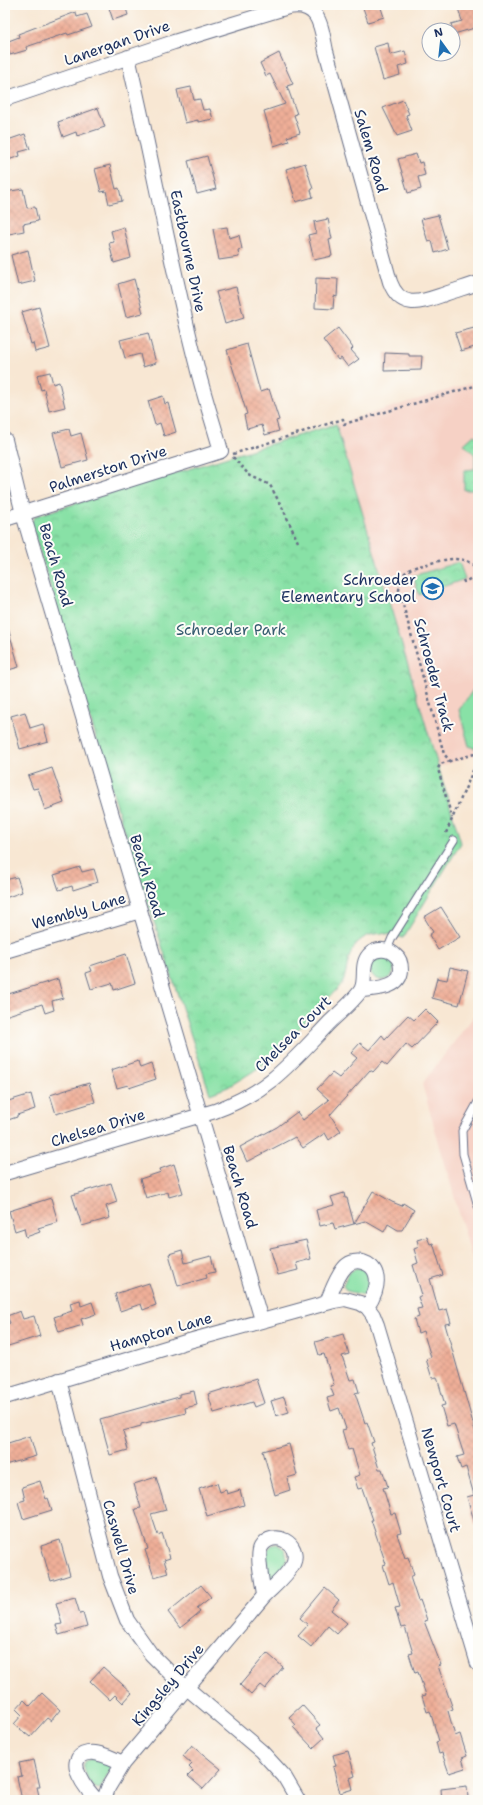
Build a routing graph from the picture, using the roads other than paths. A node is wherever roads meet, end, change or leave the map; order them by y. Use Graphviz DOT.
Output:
graph roads {
  1 [pos="310,9"];
  2 [pos="128,58"];
  3 [pos="5,99"];
  4 [pos="478,283"];
  5 [pos="5,440"];
  6 [pos="221,451"];
  7 [pos="23,514"];
  8 [pos="5,519"];
  9 [pos="454,840"];
  10 [pos="140,911"];
  11 [pos="387,950"];
  12 [pos="5,951"];
  13 [pos="362,990"];
  14 [pos="478,1102"];
  15 [pos="201,1115"];
  16 [pos="5,1173"];
  17 [pos="478,1206"];
  18 [pos="327,1302"];
  19 [pos="367,1308"];
  20 [pos="261,1320"];
  21 [pos="59,1380"];
  22 [pos="5,1397"];
  23 [pos="264,1596"];
  24 [pos="478,1664"];
  25 [pos="186,1689"];
  26 [pos="123,1763"];
  27 [pos="97,1800"];
  28 [pos="104,1800"];
  29 [pos="298,1800"];
  1 -- 2 [label="street, Lanergan Drive"];
  1 -- 4 [label="street, Salem Road"];
  2 -- 3 [label="street, Lanergan Drive"];
  2 -- 6 [label="street, Eastbourne Drive"];
  5 -- 7 [label="street, Beach Road"];
  6 -- 7 [label="street, Palmerston Drive"];
  7 -- 8 [label="street, Palmerston Drive"];
  7 -- 10 [label="street, Beach Road"];
  9 -- 11 [label="lane"];
  10 -- 12 [label="street, Wembly Lane"];
  10 -- 15 [label="street, Beach Road"];
  11 -- 13 [label="street"];
  11 -- 13 [label="street"];
  13 -- 15 [label="street, Chelsea Court"];
  14 -- 17 [label="lane"];
  15 -- 16 [label="street, Chelsea Drive"];
  15 -- 20 [label="street, Beach Road"];
  18 -- 19 [label="street, Hampton Lane"];
  18 -- 19 [label="street"];
  18 -- 20 [label="street, Hampton Lane"];
  19 -- 24 [label="street, Newport Court"];
  20 -- 21 [label="street, Hampton Lane"];
  21 -- 22 [label="street, Hampton Lane"];
  21 -- 25 [label="street, Caswell Drive"];
  23 -- 25 [label="street, Kingsley Drive"];
  25 -- 26 [label="street, Kingsley Drive"];
  25 -- 29 [label="street, Caswell Drive"];
  26 -- 27 [label="street"];
  26 -- 28 [label="street, Kingsley Drive"];
}
